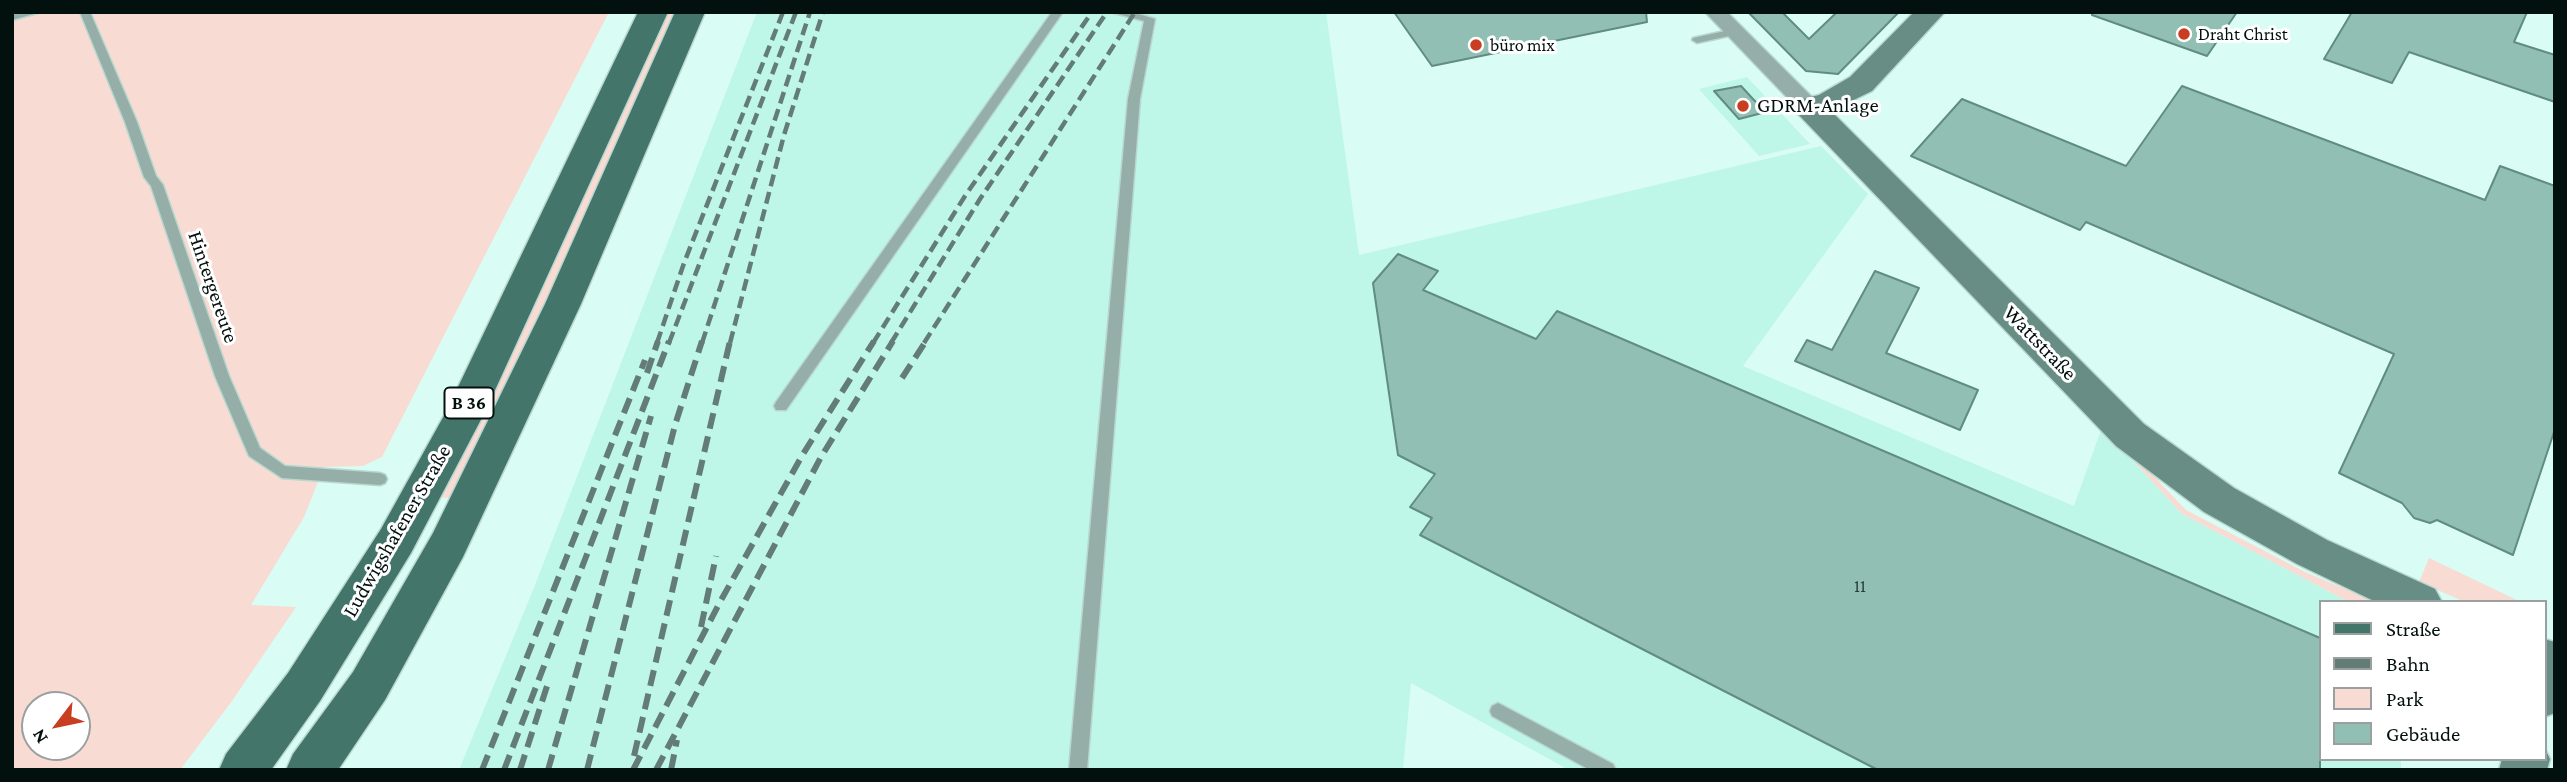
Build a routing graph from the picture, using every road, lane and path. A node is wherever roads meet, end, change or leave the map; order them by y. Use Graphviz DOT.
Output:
graph roads {
  1 [pos="36,12"];
  2 [pos="85,12"];
  3 [pos="653,12"];
  4 [pos="690,12"];
  5 [pos="1058,12"];
  6 [pos="1115,12"];
  7 [pos="1715,12"];
  8 [pos="1931,12"];
  9 [pos="12,17"];
  10 [pos="1734,32"];
  11 [pos="1697,40"];
  12 [pos="1809,107"];
  13 [pos="781,406"];
  14 [pos="380,479"];
  15 [pos="2416,600"];
  16 [pos="1498,711"];
  17 [pos="243,770"];
  18 [pos="310,770"];
  19 [pos="1078,770"];
  20 [pos="1607,770"];
  1 -- 9 [label="lane"];
  2 -- 14 [label="lane, Hintergereute"];
  3 -- 17 [label="main road, Ludwigshafener Straße / B 36"];
  4 -- 18 [label="main road, B 36"];
  5 -- 13 [label="lane"];
  6 -- 19 [label="lane"];
  7 -- 10 [label="street, Wattstraße"];
  8 -- 12 [label="street"];
  10 -- 11 [label="lane"];
  10 -- 12 [label="street, Wattstraße"];
  12 -- 15 [label="street, Wattstraße"];
  16 -- 20 [label="lane"];
}
